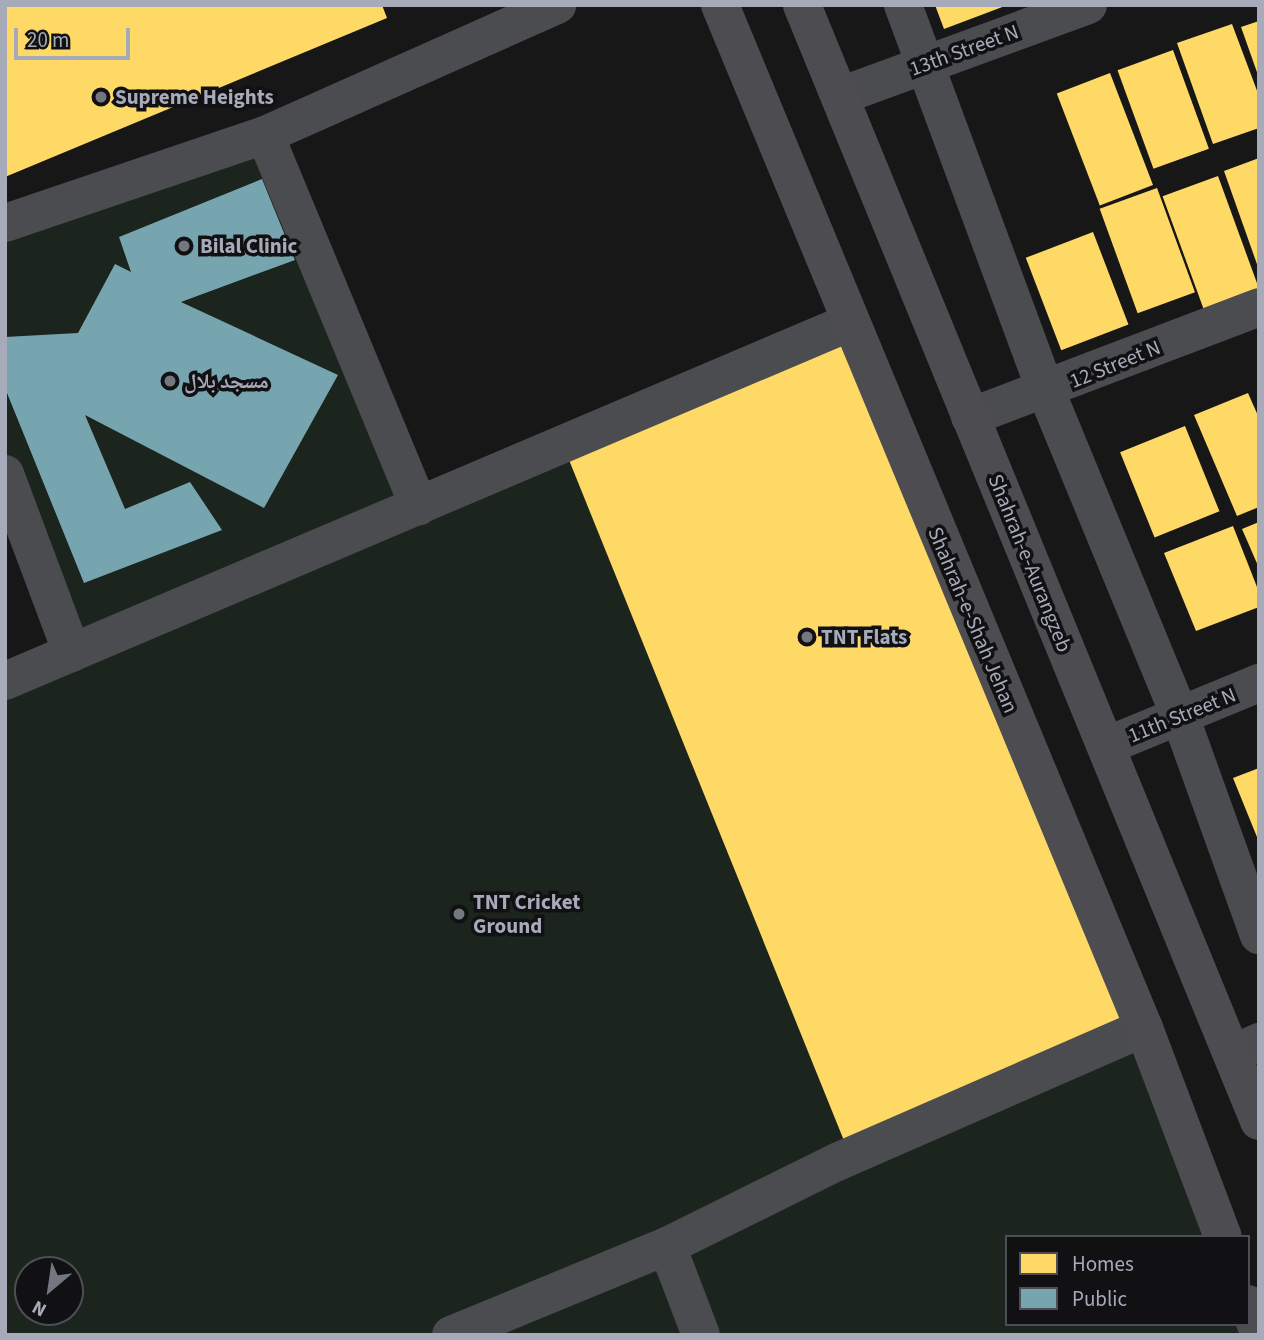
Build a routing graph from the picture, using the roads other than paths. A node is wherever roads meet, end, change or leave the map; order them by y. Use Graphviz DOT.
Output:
graph roads {
  1 [pos="557,5"];
  2 [pos="720,5"];
  3 [pos="802,5"];
  4 [pos="903,5"];
  5 [pos="1088,5"];
  6 [pos="927,64"];
  7 [pos="840,96"];
  8 [pos="265,135"];
  9 [pos="5,223"];
  10 [pos="1259,307"];
  11 [pos="848,323"];
  12 [pos="1046,391"];
  13 [pos="970,417"];
  14 [pos="5,474"];
  15 [pos="419,506"];
  16 [pos="72,653"];
  17 [pos="5,681"];
  18 [pos="1259,683"];
  19 [pos="1180,716"];
  20 [pos="1106,746"];
  21 [pos="1259,935"];
  22 [pos="1144,1028"];
  23 [pos="1245,1048"];
  24 [pos="1259,1121"];
  25 [pos="1222,1235"];
  26 [pos="667,1246"];
  27 [pos="1250,1309"];
  28 [pos="509,1325"];
  29 [pos="1259,1332"];
  30 [pos="451,1335"];
  31 [pos="701,1335"];
  1 -- 8 [label="street"];
  2 -- 11 [label="main road, Shahrah-e-Shah Jehan"];
  3 -- 7 [label="main road, Shahrah-e-Aurangzeb"];
  4 -- 6 [label="street"];
  5 -- 6 [label="street, 13th Street N"];
  6 -- 7 [label="street, 13th Street N"];
  6 -- 12 [label="street"];
  7 -- 13 [label="main road, Shahrah-e-Aurangzeb"];
  8 -- 9 [label="street"];
  8 -- 15 [label="street"];
  10 -- 12 [label="street, 12 Street N"];
  11 -- 15 [label="street"];
  11 -- 22 [label="main road, Shahrah-e-Shah Jehan"];
  12 -- 13 [label="street, 12 Street N"];
  12 -- 19 [label="street"];
  13 -- 20 [label="main road, Shahrah-e-Aurangzeb"];
  14 -- 16 [label="street"];
  15 -- 16 [label="street"];
  16 -- 17 [label="street"];
  18 -- 19 [label="street, 11th Street N"];
  19 -- 20 [label="street, 11th Street N"];
  19 -- 21 [label="street"];
  20 -- 23 [label="main road, Shahrah-e-Aurangzeb"];
  22 -- 25 [label="main road, Shahrah-e-Shah Jehan"];
  22 -- 26 [label="street"];
  23 -- 24 [label="main road, Shahrah-e-Aurangzeb"];
  26 -- 28 [label="street"];
  26 -- 31 [label="street"];
  27 -- 29 [label="main road"];
  28 -- 30 [label="street"];
}
